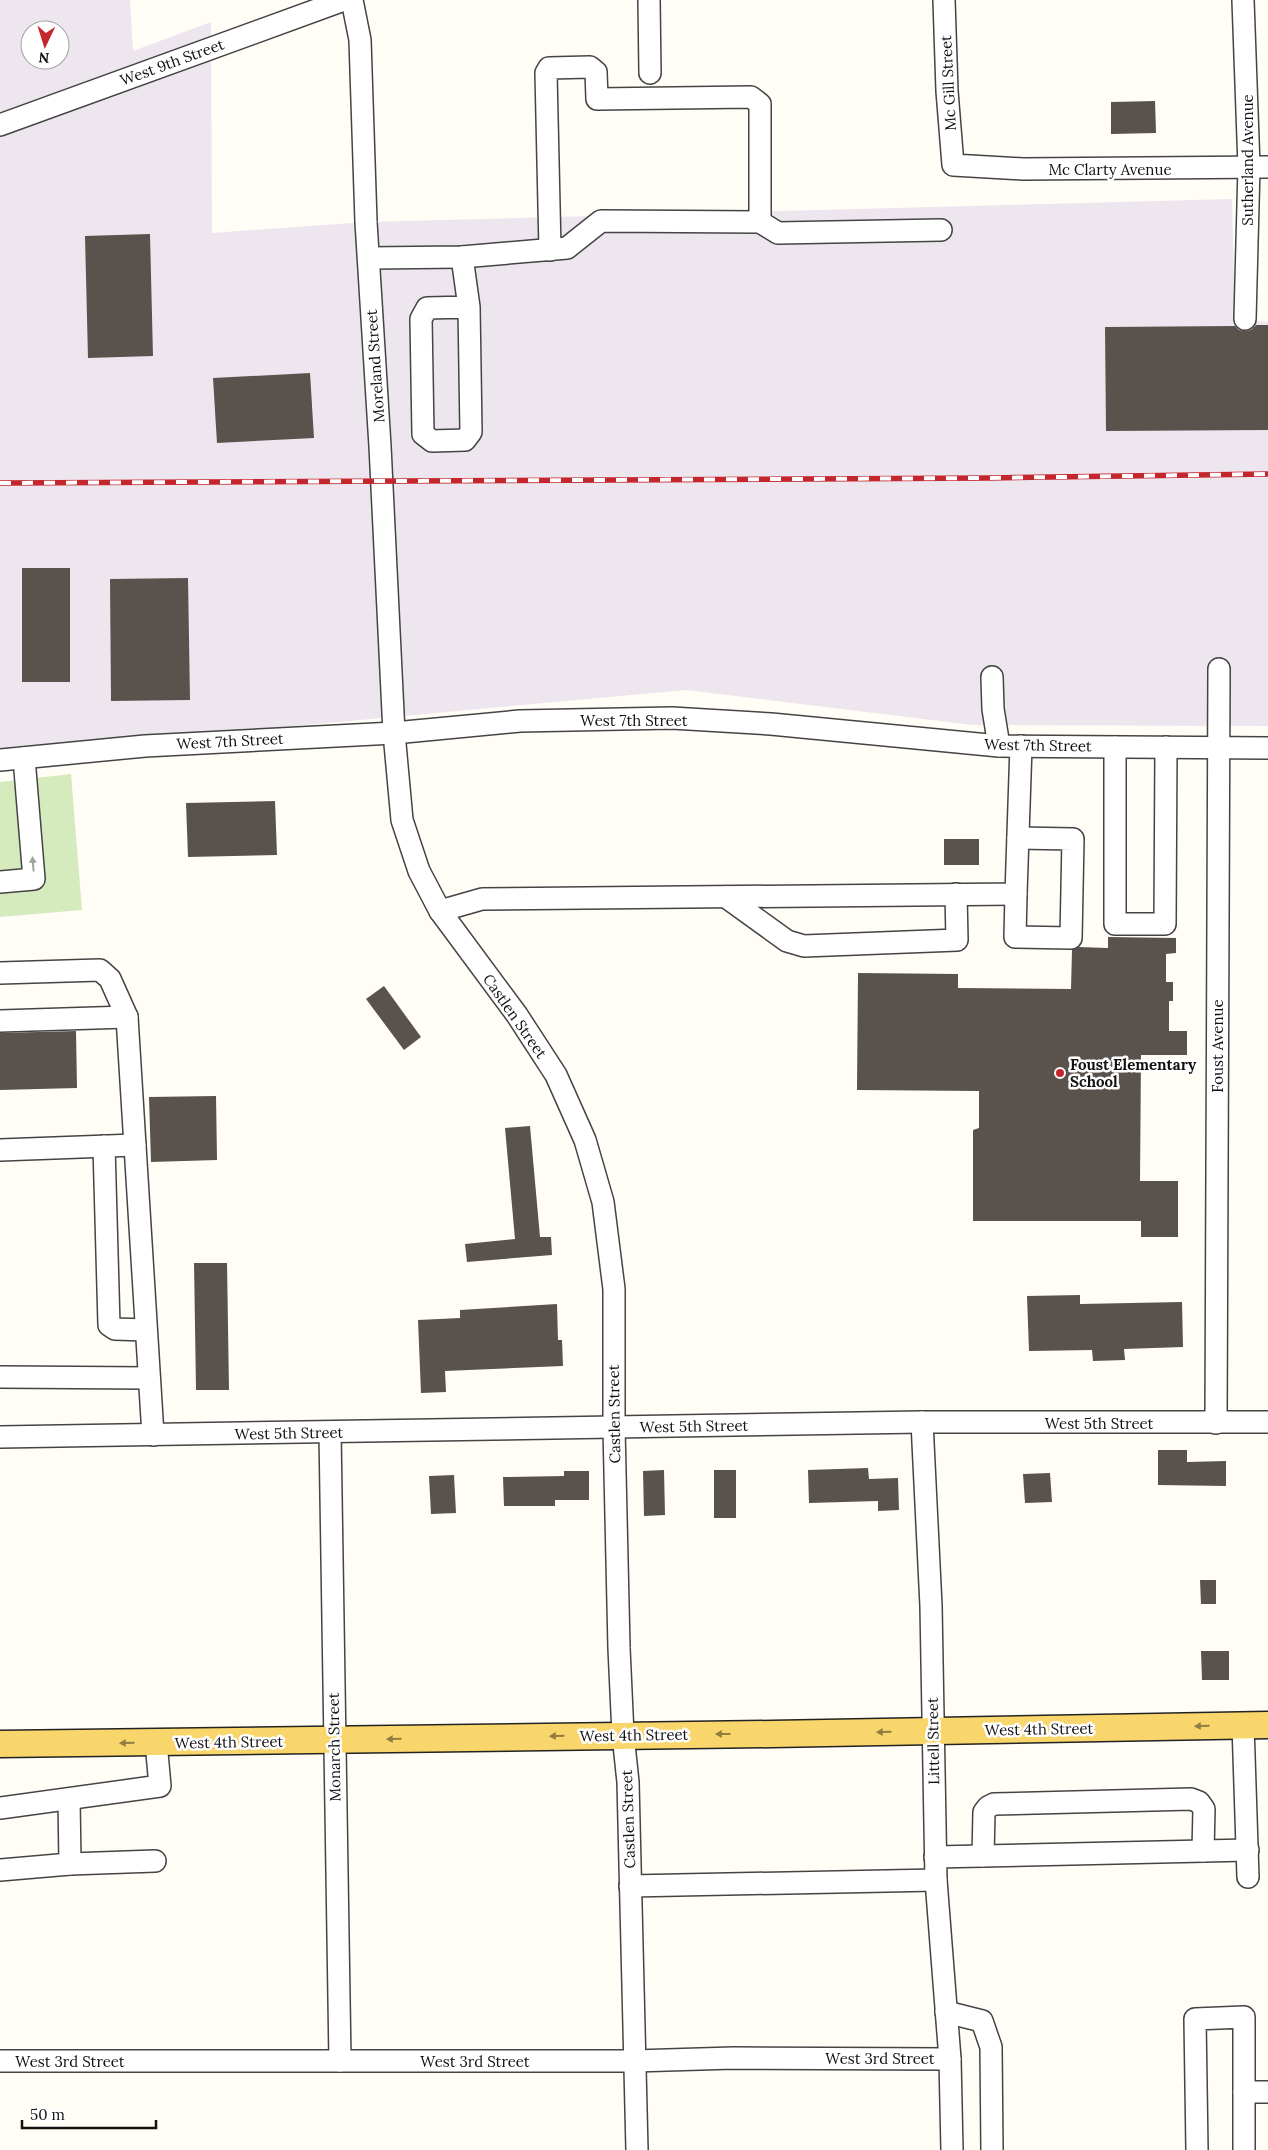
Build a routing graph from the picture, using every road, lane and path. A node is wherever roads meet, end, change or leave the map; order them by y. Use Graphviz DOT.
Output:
graph roads {
  1 [pos="344,0"];
  2 [pos="352,0"];
  3 [pos="650,0"];
  4 [pos="944,0"];
  5 [pos="1243,0"];
  6 [pos="302,7"];
  7 [pos="650,73"];
  8 [pos="0,125"];
  9 [pos="953,165"];
  10 [pos="1259,167"];
  11 [pos="760,222"];
  12 [pos="941,230"];
  13 [pos="550,250"];
  14 [pos="462,257"];
  15 [pos="369,258"];
  16 [pos="469,307"];
  17 [pos="1245,319"];
  18 [pos="1219,669"];
  19 [pos="992,677"];
  20 [pos="394,733"];
  21 [pos="999,746"];
  22 [pos="1021,746"];
  23 [pos="1115,747"];
  24 [pos="1166,747"];
  25 [pos="1217,747"];
  26 [pos="1268,748"];
  27 [pos="24,758"];
  28 [pos="0,760"];
  29 [pos="1018,838"];
  30 [pos="0,882"];
  31 [pos="956,894"];
  32 [pos="1016,894"];
  33 [pos="726,897"];
  34 [pos="440,911"];
  35 [pos="0,973"];
  36 [pos="127,1017"];
  37 [pos="0,1021"];
  38 [pos="135,1145"];
  39 [pos="104,1146"];
  40 [pos="0,1150"];
  41 [pos="146,1330"];
  42 [pos="0,1377"];
  43 [pos="149,1378"];
  44 [pos="922,1422"];
  45 [pos="1268,1422"];
  46 [pos="1216,1423"];
  47 [pos="614,1428"];
  48 [pos="330,1432"];
  49 [pos="152,1435"];
  50 [pos="0,1437"];
  51 [pos="1256,1725"];
  52 [pos="933,1732"];
  53 [pos="623,1735"];
  54 [pos="334,1740"];
  55 [pos="156,1742"];
  56 [pos="0,1744"];
  57 [pos="69,1799"];
  58 [pos="0,1808"];
  59 [pos="1248,1850"];
  60 [pos="1203,1851"];
  61 [pos="983,1856"];
  62 [pos="935,1857"];
  63 [pos="155,1861"];
  64 [pos="70,1864"];
  65 [pos="0,1870"];
  66 [pos="1248,1877"];
  67 [pos="936,1880"];
  68 [pos="630,1886"];
  69 [pos="946,2012"];
  70 [pos="950,2058"];
  71 [pos="0,2061"];
  72 [pos="634,2061"];
  73 [pos="340,2062"];
  74 [pos="1244,2092"];
  75 [pos="1268,2092"];
  76 [pos="637,2150"];
  77 [pos="952,2150"];
  78 [pos="992,2150"];
  79 [pos="1197,2150"];
  80 [pos="1244,2150"];
  1 -- 6 [label="street, West 9th Street"];
  2 -- 15 [label="street, Moreland Street"];
  3 -- 7 [label="street"];
  4 -- 9 [label="street, Mc Gill Street"];
  5 -- 10 [label="street, Sutherland Avenue"];
  6 -- 8 [label="street, West 9th Street"];
  9 -- 10 [label="street, Mc Clarty Avenue"];
  10 -- 17 [label="street, Sutherland Avenue"];
  11 -- 12 [label="street"];
  11 -- 13 [label="street"];
  11 -- 13 [label="street"];
  13 -- 14 [label="street"];
  14 -- 15 [label="street"];
  14 -- 16 [label="street"];
  15 -- 20 [label="street, Moreland Street"];
  16 -- 16 [label="street"];
  18 -- 25 [label="street, Foust Avenue"];
  19 -- 21 [label="street"];
  20 -- 21 [label="street, West 7th Street"];
  20 -- 27 [label="street, West 7th Street"];
  20 -- 34 [label="street, Castlen Street"];
  21 -- 22 [label="street, West 7th Street"];
  22 -- 23 [label="street, West 7th Street"];
  22 -- 29 [label="street"];
  23 -- 24 [label="street, West 7th Street"];
  23 -- 24 [label="street"];
  24 -- 25 [label="street, West 7th Street"];
  25 -- 26 [label="street, West 7th Street"];
  25 -- 46 [label="street, Foust Avenue"];
  27 -- 28 [label="street, West 7th Street"];
  30 -- 27 [label="street, one-way"];
  29 -- 32 [label="street"];
  29 -- 32 [label="street"];
  31 -- 32 [label="street"];
  31 -- 33 [label="street"];
  31 -- 33 [label="street"];
  33 -- 34 [label="street"];
  34 -- 47 [label="street, Castlen Street"];
  35 -- 36 [label="street"];
  36 -- 37 [label="street"];
  36 -- 38 [label="street"];
  38 -- 39 [label="street"];
  38 -- 41 [label="street"];
  39 -- 40 [label="street"];
  39 -- 41 [label="street"];
  41 -- 43 [label="street"];
  42 -- 43 [label="street"];
  43 -- 49 [label="street"];
  44 -- 46 [label="street, West 5th Street"];
  44 -- 47 [label="street, West 5th Street"];
  44 -- 52 [label="street, Littell Street"];
  45 -- 46 [label="street, West 5th Street"];
  47 -- 48 [label="street, West 5th Street"];
  47 -- 53 [label="street, Castlen Street"];
  48 -- 49 [label="street, West 5th Street"];
  48 -- 54 [label="street, Monarch Street"];
  49 -- 50 [label="street, West 5th Street"];
  51 -- 52 [label="main road, West 4th Street, one-way"];
  51 -- 59 [label="street"];
  52 -- 53 [label="main road, West 4th Street, one-way"];
  52 -- 62 [label="street, Littell Street"];
  53 -- 54 [label="main road, West 4th Street, one-way"];
  53 -- 68 [label="street, Castlen Street"];
  54 -- 55 [label="main road, West 4th Street"];
  54 -- 73 [label="street, Monarch Street"];
  55 -- 56 [label="main road, West 4th Street, one-way"];
  55 -- 57 [label="street"];
  57 -- 58 [label="street"];
  57 -- 64 [label="street"];
  59 -- 60 [label="street"];
  59 -- 66 [label="street"];
  60 -- 61 [label="street"];
  60 -- 61 [label="street"];
  61 -- 62 [label="street"];
  62 -- 67 [label="street, Littell Street"];
  63 -- 64 [label="street"];
  64 -- 65 [label="street"];
  67 -- 68 [label="street"];
  67 -- 69 [label="street, Littell Street"];
  68 -- 72 [label="street, Castlen Street"];
  69 -- 70 [label="street, Littell Street"];
  69 -- 78 [label="street"];
  70 -- 72 [label="street, West 3rd Street"];
  70 -- 77 [label="street, Littell Street"];
  71 -- 73 [label="street, West 3rd Street"];
  72 -- 73 [label="street, West 3rd Street"];
  72 -- 76 [label="street, Castlen Street"];
  74 -- 75 [label="street"];
  74 -- 79 [label="street"];
  74 -- 80 [label="street"];
}
